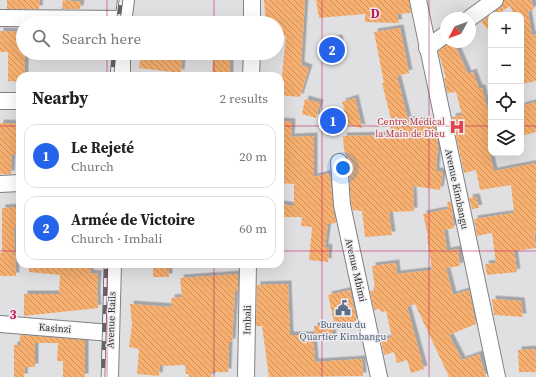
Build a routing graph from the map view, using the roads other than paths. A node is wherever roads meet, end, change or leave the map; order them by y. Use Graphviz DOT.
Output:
graph roads {
  1 [pos="126,0"];
  2 [pos="252,0"];
  3 [pos="418,0"];
  4 [pos="495,0"];
  5 [pos="476,14"];
  6 [pos="124,16"];
  7 [pos="252,16"];
  8 [pos="0,18"];
  9 [pos="16,18"];
  10 [pos="440,38"];
  11 [pos="427,48"];
  12 [pos="122,60"];
  13 [pos="252,60"];
  14 [pos="122,72"];
  15 [pos="252,72"];
  16 [pos="0,101"];
  17 [pos="16,101"];
  18 [pos="339,162"];
  19 [pos="16,183"];
  20 [pos="0,184"];
  21 [pos="113,268"];
  22 [pos="248,268"];
  23 [pos="0,324"];
  24 [pos="111,333"];
  25 [pos="110,377"];
  26 [pos="246,377"];
  27 [pos="379,377"];
  28 [pos="497,377"];
  1 -- 6 [label="street"];
  2 -- 7 [label="street"];
  3 -- 11 [label="street, Avenue Kimbangu"];
  4 -- 5 [label="street"];
  8 -- 9 [label="street"];
  10 -- 11 [label="street"];
  11 -- 28 [label="street, Avenue Kimbangu"];
  12 -- 14 [label="street"];
  13 -- 15 [label="street"];
  16 -- 17 [label="street"];
  18 -- 27 [label="street, Avenue Mbimi"];
  19 -- 20 [label="street"];
  21 -- 24 [label="street, Avenue Rails"];
  22 -- 26 [label="street, Imbali"];
  23 -- 24 [label="street, Kasinzi"];
  24 -- 25 [label="street, Avenue Rails"];
}
